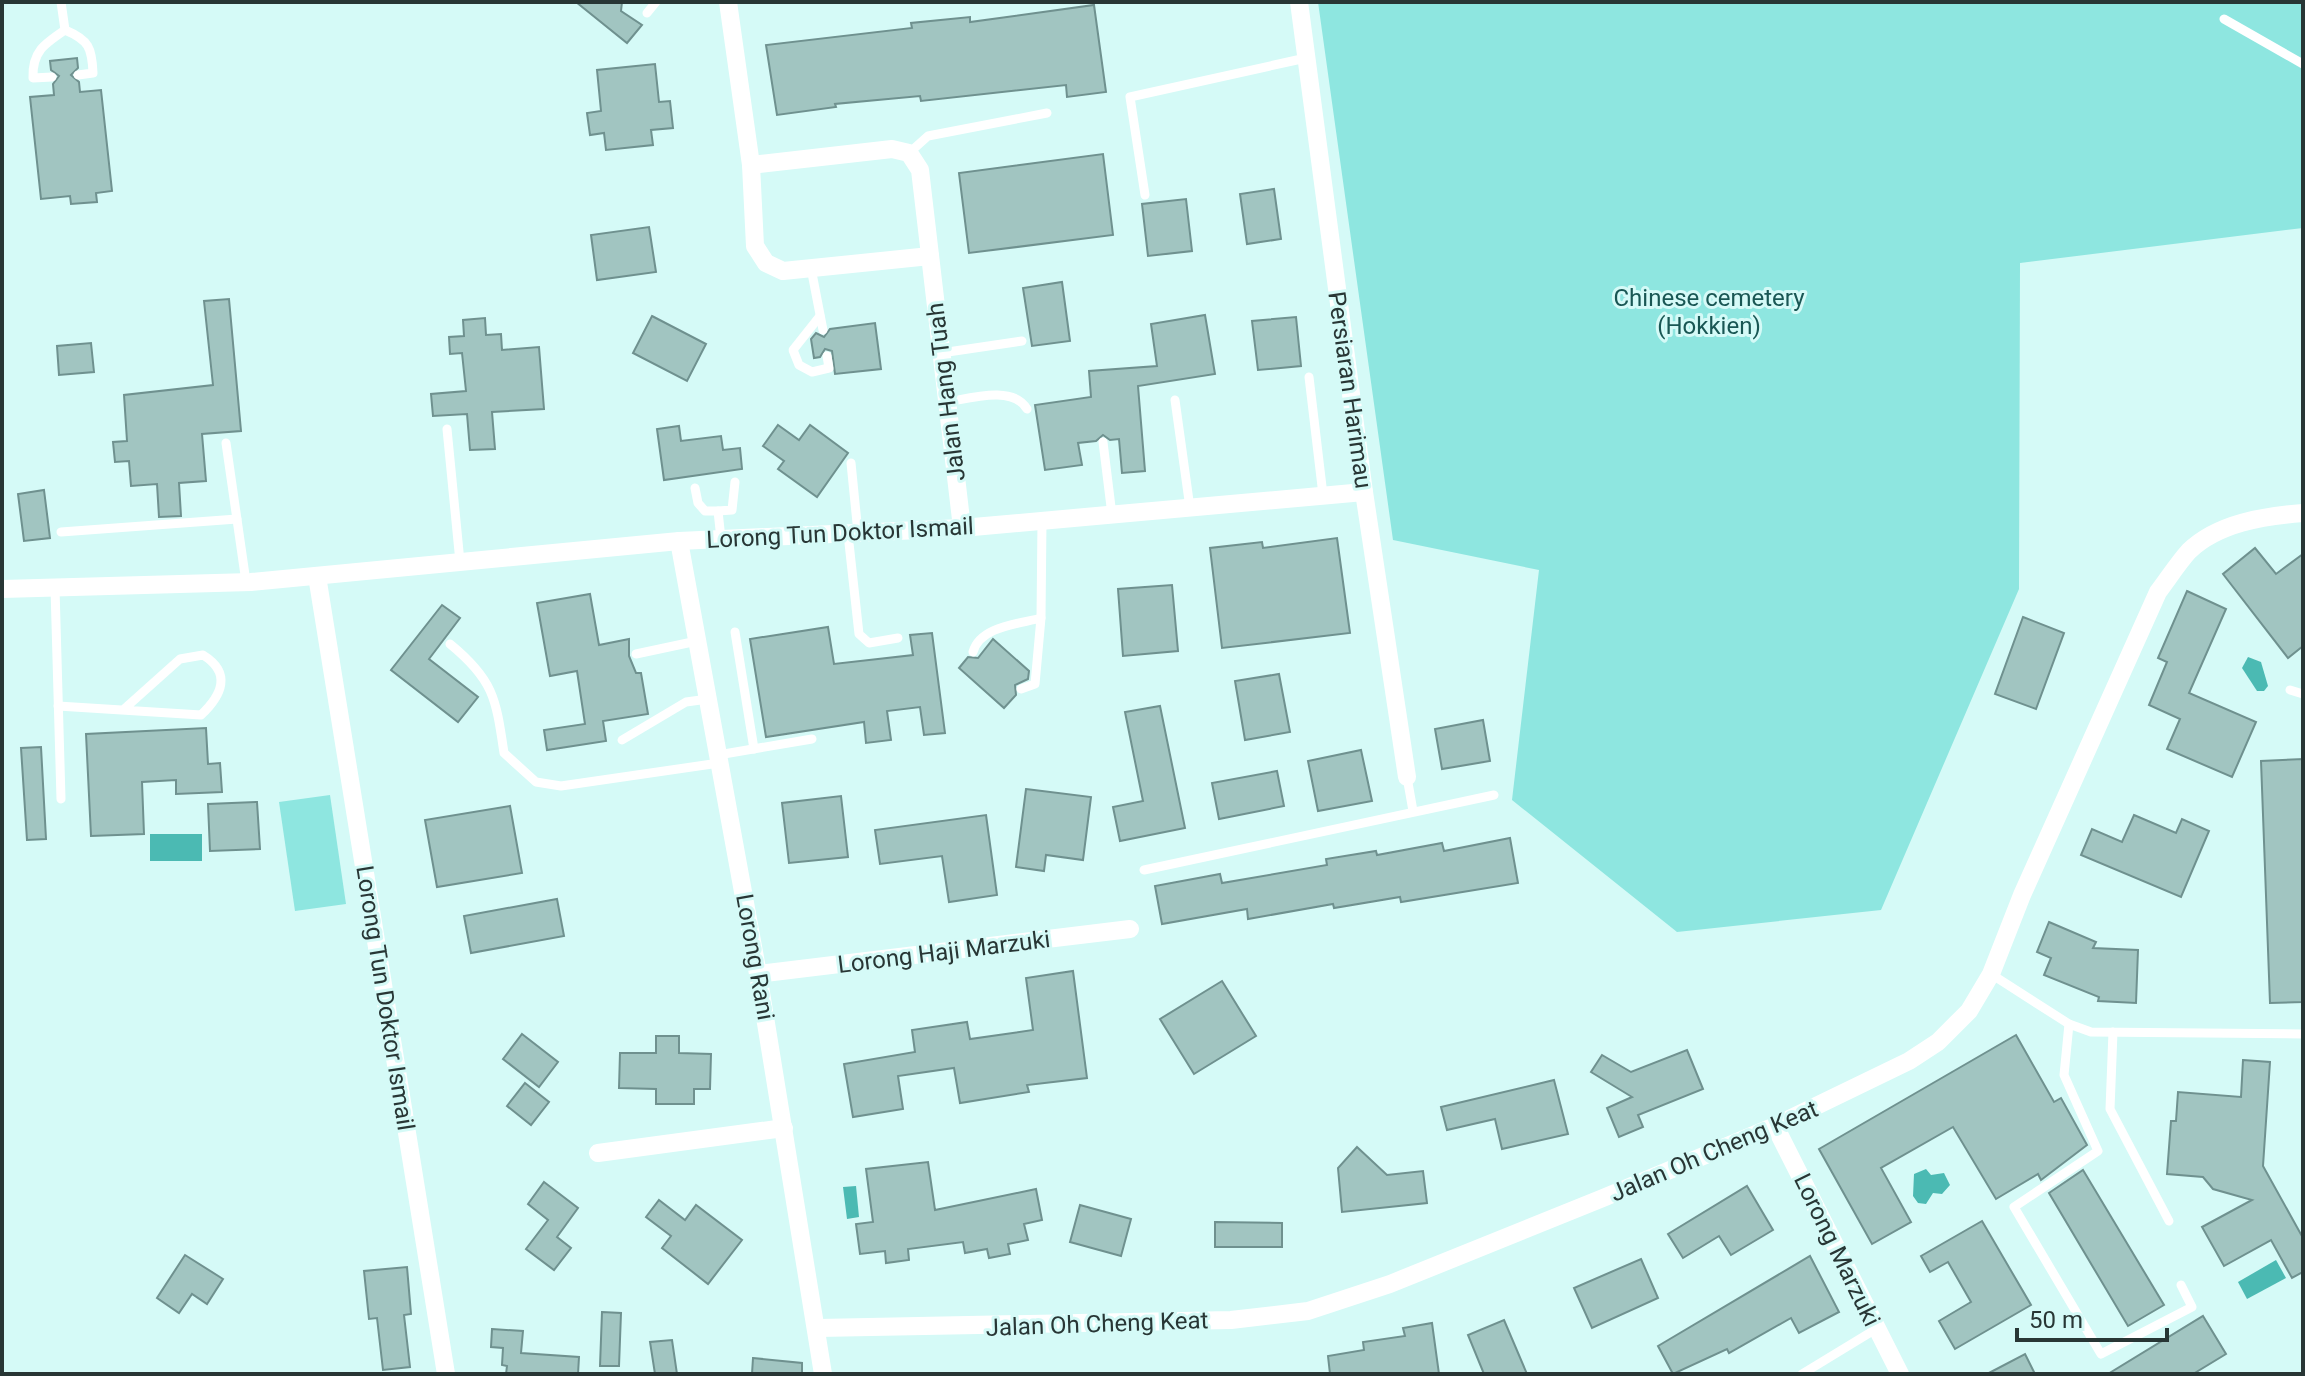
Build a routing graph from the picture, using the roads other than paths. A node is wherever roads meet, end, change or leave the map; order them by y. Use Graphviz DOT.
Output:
graph roads {
  1 [pos="61,2"];
  2 [pos="656,2"];
  3 [pos="728,2"];
  4 [pos="1299,2"];
  5 [pos="647,13"];
  6 [pos="2224,19"];
  7 [pos="65,30"];
  8 [pos="1306,58"];
  9 [pos="2303,64"];
  10 [pos="78,75"];
  11 [pos="52,77"];
  12 [pos="1047,113"];
  13 [pos="909,153"];
  14 [pos="751,165"];
  15 [pos="1145,195"];
  16 [pos="930,256"];
  17 [pos="811,268"];
  18 [pos="820,316"];
  19 [pos="823,330"];
  20 [pos="1022,341"];
  21 [pos="941,353"];
  22 [pos="827,356"];
  23 [pos="1309,377"];
  24 [pos="1175,400"];
  25 [pos="947,402"];
  26 [pos="1027,409"];
  27 [pos="447,429"];
  28 [pos="1103,442"];
  29 [pos="226,443"];
  30 [pos="851,463"];
  31 [pos="735,482"];
  32 [pos="695,488"];
  33 [pos="1364,492"];
  34 [pos="1323,495"];
  35 [pos="1190,508"];
  36 [pos="718,511"];
  37 [pos="2303,513"];
  38 [pos="1112,515"];
  39 [pos="237,519"];
  40 [pos="1042,521"];
  41 [pos="962,528"];
  42 [pos="61,532"];
  43 [pos="853,533"];
  44 [pos="721,539"];
  45 [pos="679,541"];
  46 [pos="460,562"];
  47 [pos="317,576"];
  48 [pos="246,582"];
  49 [pos="55,588"];
  50 [pos="2,589"];
  51 [pos="1041,618"];
  52 [pos="735,632"];
  53 [pos="898,638"];
  54 [pos="697,641"];
  55 [pos="450,644"];
  56 [pos="973,652"];
  57 [pos="636,654"];
  58 [pos="1021,689"];
  59 [pos="2290,690"];
  60 [pos="2303,694"];
  61 [pos="708,699"];
  62 [pos="58,706"];
  63 [pos="123,710"];
  64 [pos="812,739"];
  65 [pos="622,740"];
  66 [pos="754,749"];
  67 [pos="719,759"];
  68 [pos="1407,777"];
  69 [pos="1494,795"];
  70 [pos="61,799"];
  71 [pos="1413,811"];
  72 [pos="1144,870"];
  73 [pos="1130,929"];
  74 [pos="758,974"];
  75 [pos="1991,974"];
  76 [pos="2069,1024"];
  77 [pos="2113,1032"];
  78 [pos="2303,1034"];
  79 [pos="1775,1126"];
  80 [pos="784,1128"];
  81 [pos="598,1153"];
  82 [pos="2169,1221"];
  83 [pos="2181,1285"];
  84 [pos="818,1328"];
  85 [pos="1876,1329"];
  86 [pos="446,1374"];
  87 [pos="823,1374"];
  88 [pos="1802,1374"];
  89 [pos="1900,1374"];
  1 -- 7 [label="lane"];
  2 -- 5 [label="lane"];
  3 -- 14 [label="street"];
  4 -- 8 [label="street, Persiaran Harimau"];
  6 -- 9 [label="lane"];
  7 -- 10 [label="lane"];
  7 -- 11 [label="lane"];
  8 -- 15 [label="lane"];
  8 -- 33 [label="street, Persiaran Harimau"];
  12 -- 13 [label="lane"];
  13 -- 14 [label="street"];
  13 -- 16 [label="street, Jalan Hang Tuah"];
  14 -- 17 [label="street"];
  16 -- 17 [label="street"];
  16 -- 21 [label="street, Jalan Hang Tuah"];
  17 -- 18 [label="lane"];
  18 -- 19 [label="lane"];
  18 -- 22 [label="lane"];
  20 -- 21 [label="lane"];
  21 -- 25 [label="street, Jalan Hang Tuah"];
  23 -- 34 [label="lane"];
  24 -- 35 [label="lane"];
  25 -- 26 [label="lane"];
  25 -- 41 [label="street, Jalan Hang Tuah"];
  27 -- 46 [label="lane"];
  28 -- 38 [label="lane"];
  29 -- 39 [label="lane"];
  30 -- 43 [label="lane"];
  31 -- 36 [label="lane"];
  32 -- 36 [label="lane"];
  33 -- 34 [label="street, Lorong Tun Doktor Ismail"];
  33 -- 68 [label="street, Persiaran Harimau"];
  34 -- 35 [label="street, Lorong Tun Doktor Ismail"];
  35 -- 38 [label="street, Lorong Tun Doktor Ismail"];
  36 -- 44 [label="lane"];
  37 -- 75 [label="street, Jalan Oh Cheng Keat"];
  38 -- 40 [label="street, Lorong Tun Doktor Ismail"];
  39 -- 42 [label="lane"];
  39 -- 48 [label="lane"];
  40 -- 41 [label="street, Lorong Tun Doktor Ismail"];
  40 -- 51 [label="lane"];
  41 -- 43 [label="street, Lorong Tun Doktor Ismail"];
  43 -- 44 [label="street, Lorong Tun Doktor Ismail"];
  43 -- 53 [label="lane"];
  44 -- 45 [label="street, Lorong Tun Doktor Ismail"];
  45 -- 46 [label="street, Lorong Tun Doktor Ismail"];
  45 -- 54 [label="street, Lorong Rani"];
  46 -- 47 [label="street, Lorong Tun Doktor Ismail"];
  47 -- 48 [label="street, Lorong Tun Doktor Ismail"];
  47 -- 86 [label="street, Lorong Tun Doktor Ismail"];
  48 -- 49 [label="street, Lorong Tun Doktor Ismail"];
  49 -- 50 [label="street, Lorong Tun Doktor Ismail"];
  49 -- 62 [label="lane"];
  51 -- 56 [label="lane"];
  51 -- 58 [label="lane"];
  52 -- 66 [label="lane"];
  54 -- 57 [label="lane"];
  54 -- 61 [label="street, Lorong Rani"];
  55 -- 67 [label="lane"];
  59 -- 60 [label="lane"];
  61 -- 65 [label="lane"];
  61 -- 67 [label="street, Lorong Rani"];
  62 -- 63 [label="lane"];
  62 -- 70 [label="lane"];
  63 -- 63 [label="lane"];
  64 -- 66 [label="lane"];
  66 -- 67 [label="lane"];
  67 -- 74 [label="street, Lorong Rani"];
  68 -- 71 [label="lane"];
  69 -- 71 [label="lane"];
  71 -- 72 [label="lane"];
  73 -- 74 [label="street, Lorong Haji Marzuki"];
  74 -- 80 [label="street, Lorong Rani"];
  75 -- 76 [label="lane"];
  75 -- 79 [label="street, Jalan Oh Cheng Keat"];
  76 -- 77 [label="lane"];
  76 -- 83 [label="lane"];
  77 -- 78 [label="lane"];
  77 -- 82 [label="lane"];
  79 -- 84 [label="street, Jalan Oh Cheng Keat"];
  79 -- 85 [label="street, Lorong Marzuki"];
  80 -- 81 [label="street"];
  80 -- 84 [label="street, Lorong Rani"];
  84 -- 87 [label="street, Lorong Rani"];
  85 -- 88 [label="lane"];
  85 -- 89 [label="street, Lorong Marzuki"];
}
